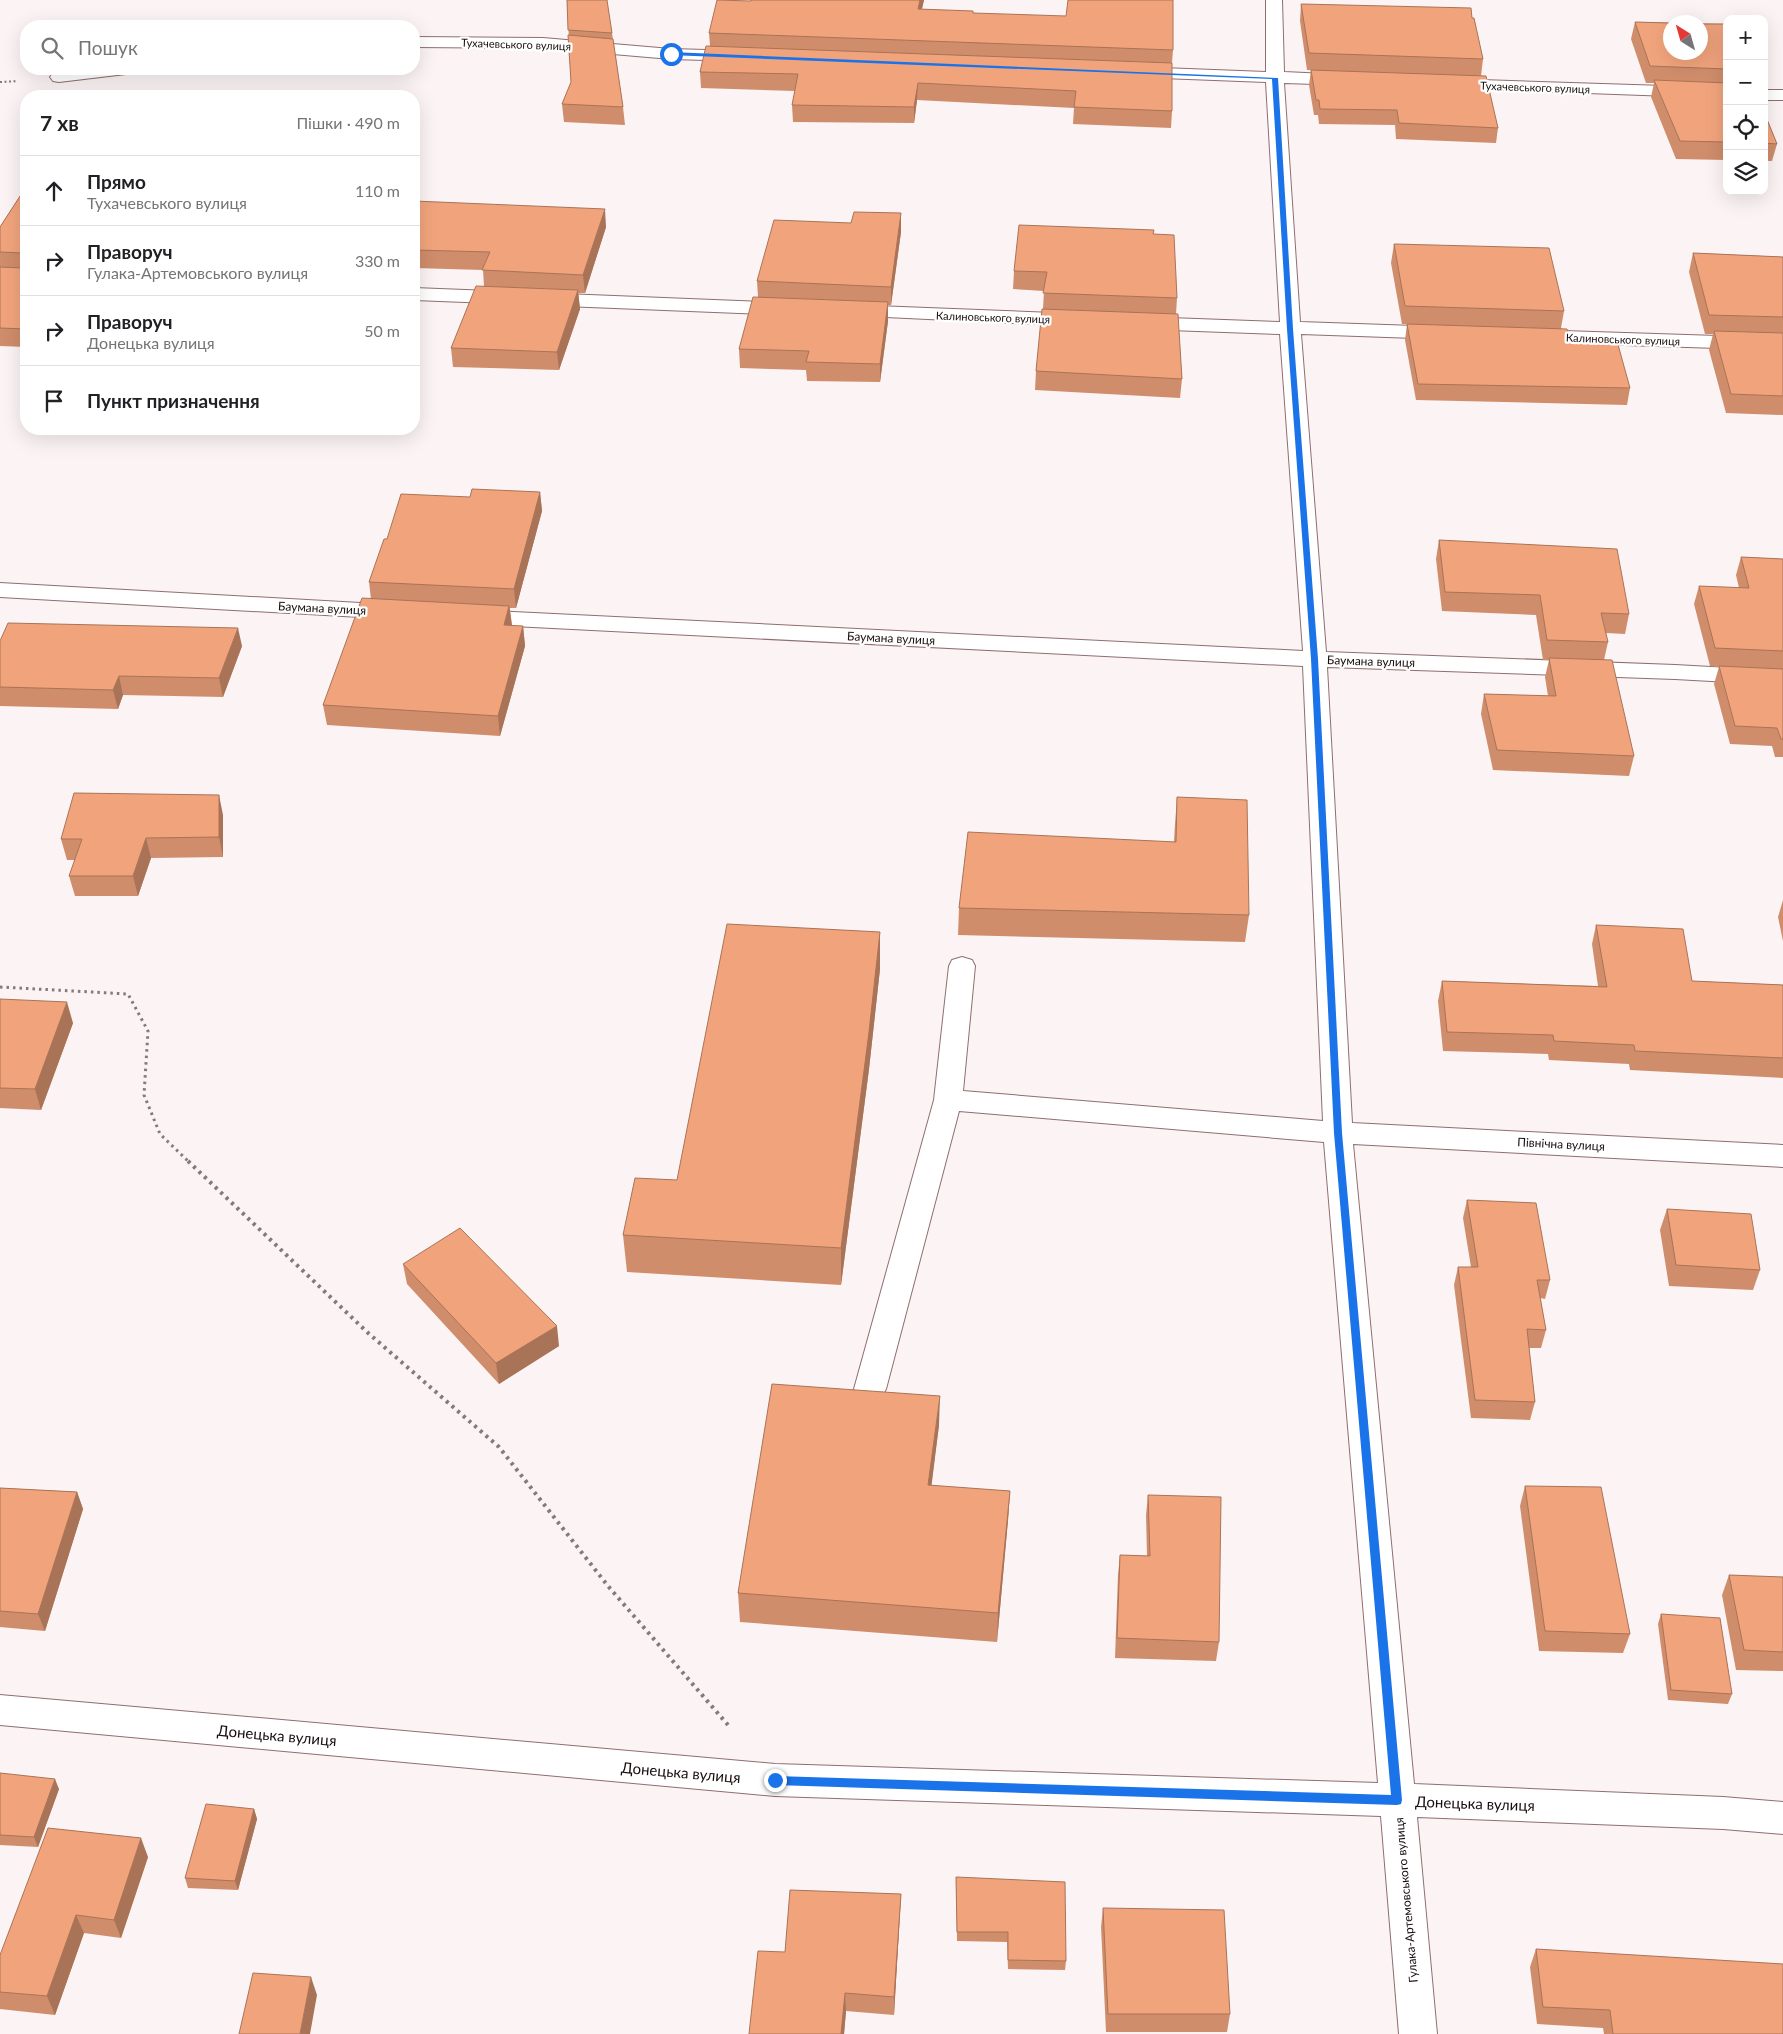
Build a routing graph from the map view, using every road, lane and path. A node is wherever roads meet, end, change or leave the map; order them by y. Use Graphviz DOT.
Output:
graph roads {
  1 [pos="1274,0"];
  2 [pos="420,42"];
  3 [pos="760,57"];
  4 [pos="1116,71"];
  5 [pos="76,75"];
  6 [pos="59,77"];
  7 [pos="1275,78"];
  8 [pos="1363,81"];
  9 [pos="1432,83"];
  10 [pos="1723,93"];
  11 [pos="1768,95"];
  12 [pos="1783,95"];
  13 [pos="420,294"];
  14 [pos="802,309"];
  15 [pos="832,310"];
  16 [pos="1290,329"];
  17 [pos="1467,334"];
  18 [pos="1517,336"];
  19 [pos="1783,344"];
  20 [pos="0,590"];
  21 [pos="418,614"];
  22 [pos="447,615"];
  23 [pos="1315,659"];
  24 [pos="1783,678"];
  25 [pos="962,966"];
  26 [pos="0,987"];
  27 [pos="948,1100"];
  28 [pos="1338,1133"];
  29 [pos="1783,1156"];
  30 [pos="870,1389"];
  31 [pos="0,1710"];
  32 [pos="775,1780"];
  33 [pos="1397,1800"];
  34 [pos="1783,1818"];
  35 [pos="1418,2034"];
  1 -- 7 [label="street, Гулака-Артемовського вулиця"];
  2 -- 3 [label="street, Тухачевського вулиця"];
  4 -- 7 [label="street"];
  5 -- 6 [label="street"];
  7 -- 8 [label="street"];
  7 -- 16 [label="street, Гулака-Артемовського вулиця"];
  9 -- 10 [label="street, Тухачевського вулиця"];
  11 -- 12 [label="street"];
  13 -- 14 [label="street"];
  15 -- 16 [label="street, Калиновського вулиця"];
  16 -- 17 [label="street, Калиновського вулиця"];
  16 -- 23 [label="street, Гулака-Артемовського вулиця"];
  18 -- 19 [label="street, Калиновського вулиця"];
  20 -- 21 [label="street, Баумана вулиця"];
  22 -- 23 [label="street, Баумана вулиця"];
  23 -- 24 [label="street, Баумана вулиця"];
  23 -- 28 [label="street, Гулака-Артемовського вулиця"];
  25 -- 27 [label="street"];
  26 -- 32 [label="path"];
  27 -- 28 [label="street, Північна вулиця"];
  27 -- 30 [label="street"];
  28 -- 29 [label="street, Північна вулиця"];
  28 -- 33 [label="street, Гулака-Артемовського вулиця"];
  31 -- 32 [label="street, Донецька вулиця"];
  32 -- 33 [label="street, Донецька вулиця"];
  33 -- 34 [label="street, Донецька вулиця"];
  33 -- 35 [label="street, Гулака-Артемовського вулиця"];
}
